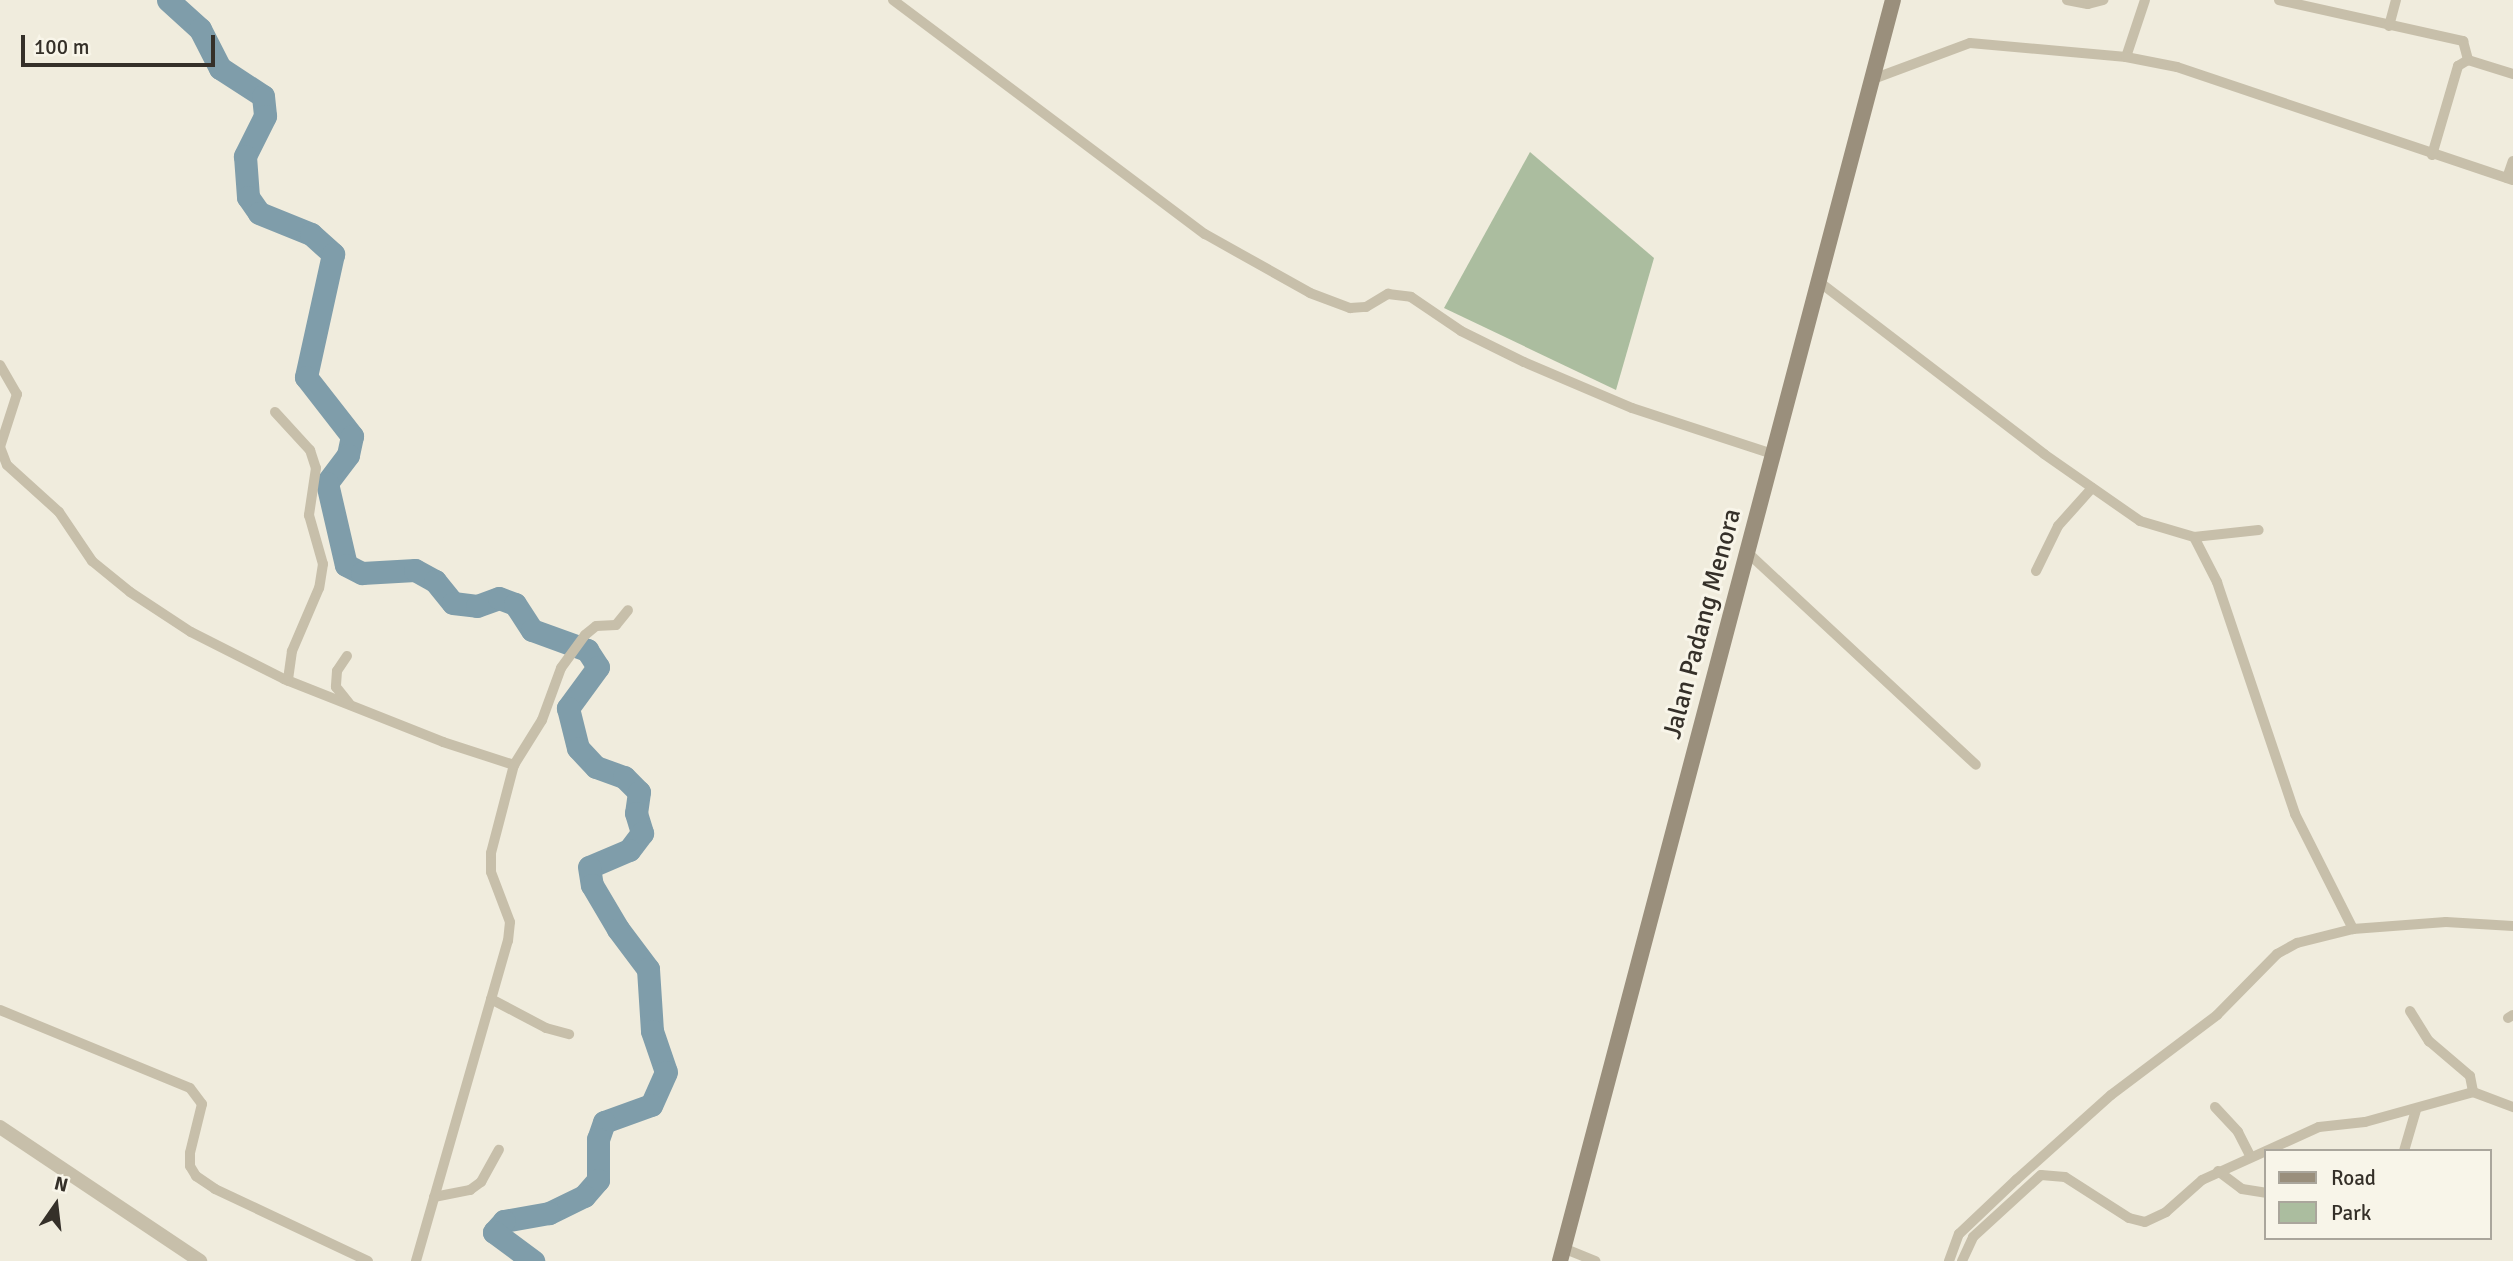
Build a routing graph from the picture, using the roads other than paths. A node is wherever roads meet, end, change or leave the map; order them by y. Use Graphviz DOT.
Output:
graph roads {
  1 [pos="893,0"];
  2 [pos="1893,0"];
  3 [pos="2067,0"];
  4 [pos="2103,0"];
  5 [pos="2146,0"];
  6 [pos="2279,0"];
  7 [pos="2396,0"];
  8 [pos="2389,26"];
  9 [pos="2126,57"];
  10 [pos="2468,60"];
  11 [pos="2513,74"];
  12 [pos="1873,79"];
  13 [pos="2432,155"];
  14 [pos="2513,161"];
  15 [pos="2510,179"];
  16 [pos="1818,281"];
  17 [pos="0,365"];
  18 [pos="275,412"];
  19 [pos="1773,454"];
  20 [pos="2092,488"];
  21 [pos="2259,530"];
  22 [pos="2194,537"];
  23 [pos="1748,554"];
  24 [pos="2036,571"];
  25 [pos="628,610"];
  26 [pos="347,656"];
  27 [pos="288,681"];
  28 [pos="349,703"];
  29 [pos="514,765"];
  30 [pos="1976,765"];
  31 [pos="2513,926"];
  32 [pos="2353,929"];
  33 [pos="491,999"];
  34 [pos="0,1010"];
  35 [pos="2410,1011"];
  36 [pos="569,1034"];
  37 [pos="2473,1092"];
  38 [pos="2215,1107"];
  39 [pos="2513,1107"];
  40 [pos="2416,1110"];
  41 [pos="0,1127"];
  42 [pos="2267,1149"];
  43 [pos="2405,1149"];
  44 [pos="499,1150"];
  45 [pos="2264,1150"];
  46 [pos="2250,1156"];
  47 [pos="2218,1171"];
  48 [pos="2264,1193"];
  49 [pos="434,1197"];
  50 [pos="1562,1255"];
  51 [pos="200,1261"];
  52 [pos="368,1261"];
  53 [pos="416,1261"];
  54 [pos="1597,1261"];
  55 [pos="1949,1261"];
  56 [pos="1962,1261"];
  1 -- 19 [label="street"];
  2 -- 12 [label="main road, Jalan Padang Menora"];
  3 -- 4 [label="street"];
  5 -- 9 [label="street"];
  6 -- 8 [label="street"];
  7 -- 8 [label="street"];
  8 -- 10 [label="street"];
  9 -- 12 [label="street"];
  9 -- 13 [label="street"];
  10 -- 11 [label="street"];
  10 -- 13 [label="street"];
  12 -- 16 [label="main road, Jalan Padang Menora"];
  13 -- 15 [label="street"];
  14 -- 15 [label="street"];
  16 -- 19 [label="main road, Jalan Padang Menora"];
  16 -- 20 [label="street"];
  17 -- 27 [label="street"];
  18 -- 27 [label="street"];
  19 -- 23 [label="main road, Jalan Padang Menora"];
  20 -- 22 [label="street"];
  20 -- 24 [label="street"];
  21 -- 22 [label="street"];
  22 -- 32 [label="street"];
  23 -- 30 [label="street"];
  23 -- 50 [label="main road, Jalan Padang Menora"];
  25 -- 29 [label="street"];
  26 -- 28 [label="street"];
  27 -- 28 [label="street"];
  28 -- 29 [label="street"];
  29 -- 33 [label="street"];
  31 -- 32 [label="street"];
  32 -- 55 [label="street"];
  33 -- 36 [label="street"];
  33 -- 49 [label="street"];
  34 -- 52 [label="street"];
  35 -- 37 [label="street"];
  37 -- 39 [label="street"];
  37 -- 40 [label="street"];
  38 -- 46 [label="street"];
  40 -- 42 [label="street"];
  40 -- 43 [label="street"];
  41 -- 51 [label="street"];
  44 -- 49 [label="street"];
  45 -- 46 [label="street"];
  46 -- 47 [label="street"];
  47 -- 48 [label="street"];
  47 -- 56 [label="street"];
  49 -- 53 [label="street"];
  50 -- 54 [label="street"];
}
